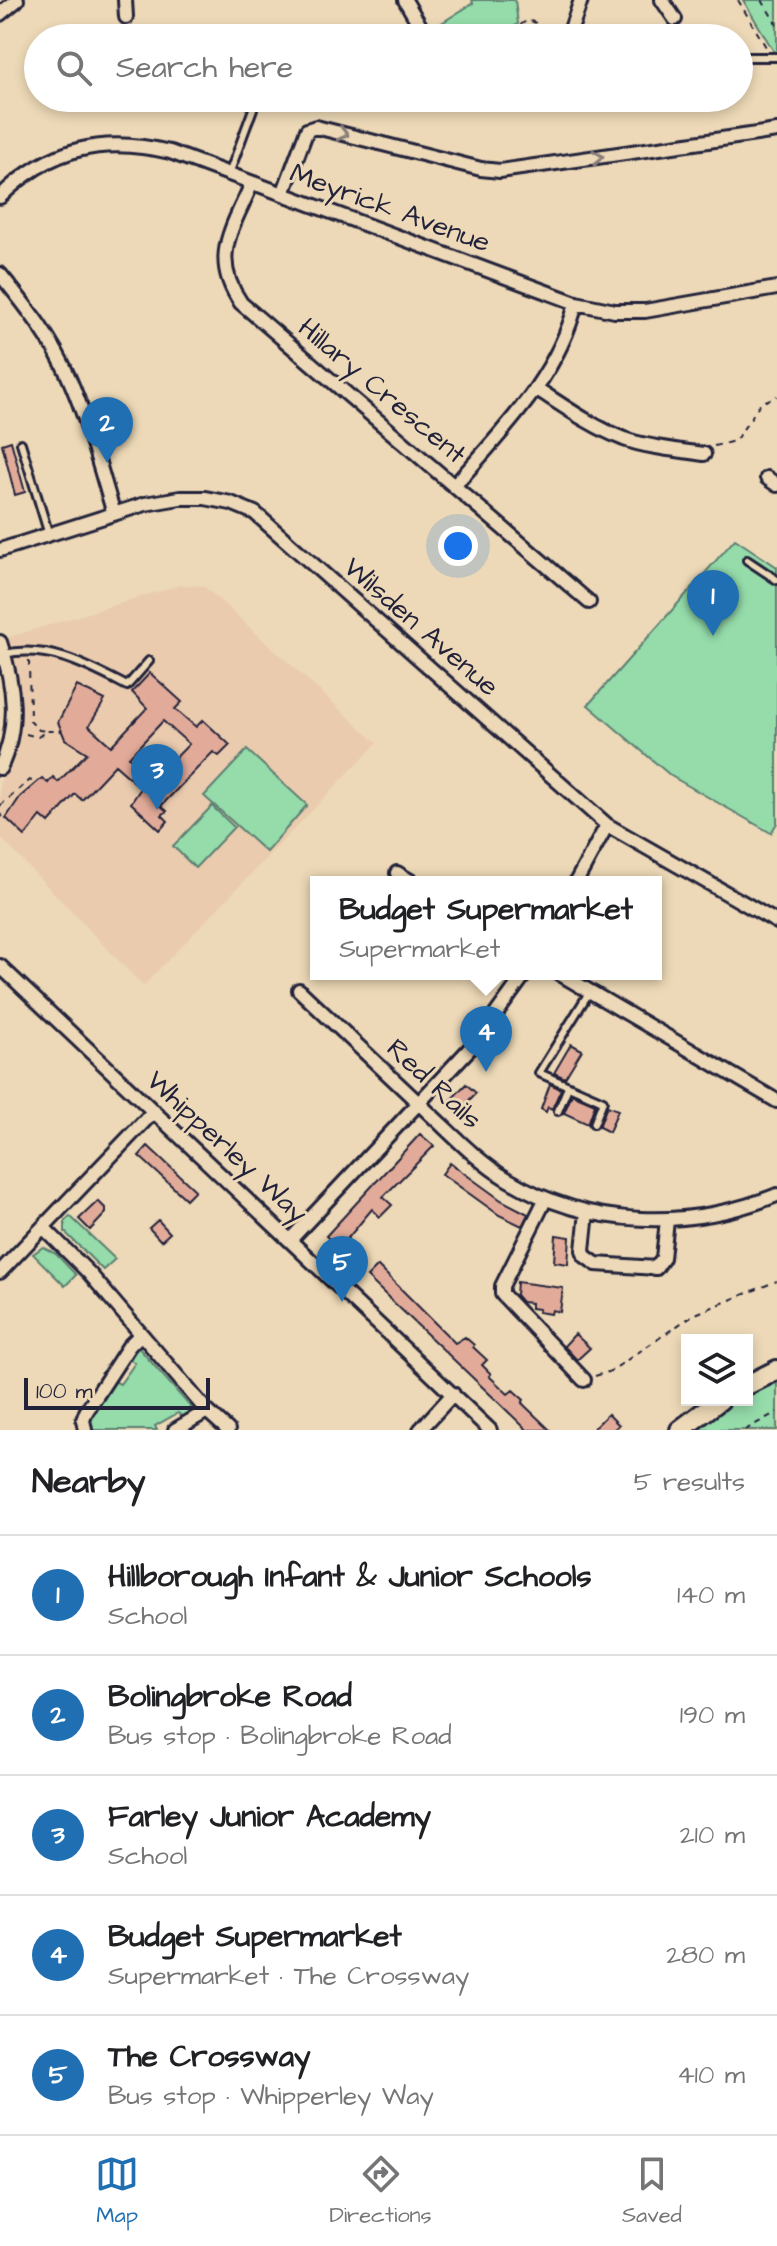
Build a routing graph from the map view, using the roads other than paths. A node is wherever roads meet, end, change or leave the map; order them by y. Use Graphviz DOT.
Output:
graph roads {
  1 [pos="17,0"];
  2 [pos="125,0"];
  3 [pos="405,0"];
  4 [pos="581,0"];
  5 [pos="662,0"];
  6 [pos="0,14"];
  7 [pos="126,17"];
  8 [pos="675,19"];
  9 [pos="419,24"];
  10 [pos="573,24"];
  11 [pos="774,56"];
  12 [pos="753,57"];
  13 [pos="252,112"];
  14 [pos="777,131"];
  15 [pos="229,174"];
  16 [pos="252,183"];
  17 [pos="283,194"];
  18 [pos="0,197"];
  19 [pos="0,274"];
  20 [pos="777,288"];
  21 [pos="576,303"];
  22 [pos="537,389"];
  23 [pos="21,443"];
  24 [pos="704,454"];
  25 [pos="455,485"];
  26 [pos="114,514"];
  27 [pos="49,535"];
  28 [pos="0,550"];
  29 [pos="747,560"];
  30 [pos="777,580"];
  31 [pos="589,602"];
  32 [pos="2,648"];
  33 [pos="149,661"];
  34 [pos="0,768"];
  35 [pos="607,825"];
  36 [pos="397,873"];
  37 [pos="402,876"];
  38 [pos="579,876"];
  39 [pos="777,922"];
  40 [pos="0,966"];
  41 [pos="521,980"];
  42 [pos="571,980"];
  43 [pos="299,990"];
  44 [pos="590,991"];
  45 [pos="568,1087"];
  46 [pos="777,1101"];
  47 [pos="420,1103"];
  48 [pos="154,1111"];
  49 [pos="558,1111"];
  50 [pos="594,1124"];
  51 [pos="777,1195"];
  52 [pos="545,1200"];
  53 [pos="587,1212"];
  54 [pos="667,1220"];
  55 [pos="43,1227"];
  56 [pos="290,1240"];
  57 [pos="0,1272"];
  58 [pos="141,1334"];
  59 [pos="777,1370"];
  60 [pos="584,1380"];
  61 [pos="753,1382"];
  62 [pos="453,1394"];
  63 [pos="712,1406"];
  64 [pos="207,1411"];
  65 [pos="85,1430"];
  66 [pos="175,1430"];
  67 [pos="228,1430"];
  68 [pos="420,1430"];
  69 [pos="490,1430"];
  70 [pos="680,1430"];
  1 -- 6 [label="street"];
  2 -- 7 [label="street"];
  3 -- 9 [label="street"];
  4 -- 10 [label="street"];
  5 -- 8 [label="street"];
  11 -- 12 [label="lane"];
  13 -- 15 [label="lane"];
  17 -- 14 [label="street, one-way"];
  15 -- 16 [label="street, Meyrick Avenue"];
  15 -- 18 [label="street, Meyrick Avenue"];
  16 -- 17 [label="street, Meyrick Avenue"];
  16 -- 25 [label="street, Hillary Crescent"];
  17 -- 21 [label="street, Meyrick Avenue"];
  19 -- 26 [label="street"];
  20 -- 21 [label="street, Meyrick Avenue"];
  21 -- 22 [label="street"];
  22 -- 24 [label="street"];
  22 -- 25 [label="street"];
  23 -- 27 [label="lane"];
  25 -- 31 [label="street, Hillary Crescent"];
  26 -- 27 [label="street, Wilsden Avenue"];
  26 -- 35 [label="street, Wilsden Avenue"];
  27 -- 28 [label="street, Wilsden Avenue"];
  29 -- 30 [label="lane"];
  32 -- 33 [label="lane"];
  32 -- 34 [label="street"];
  35 -- 38 [label="street"];
  35 -- 39 [label="street, Wilsden Avenue"];
  36 -- 37 [label="street"];
  40 -- 48 [label="street, Whipperley Way"];
  41 -- 47 [label="street"];
  42 -- 44 [label="street"];
  43 -- 47 [label="street, Red Rails"];
  44 -- 45 [label="lane"];
  44 -- 46 [label="street"];
  45 -- 49 [label="lane"];
  45 -- 50 [label="lane"];
  47 -- 52 [label="street, Red Rails"];
  47 -- 56 [label="street"];
  48 -- 55 [label="street"];
  48 -- 56 [label="street, Whipperley Way"];
  51 -- 54 [label="street, Red Rails"];
  52 -- 53 [label="street, Red Rails"];
  52 -- 60 [label="street"];
  53 -- 54 [label="street, Red Rails"];
  53 -- 54 [label="street"];
  55 -- 57 [label="street"];
  55 -- 58 [label="street"];
  56 -- 62 [label="street, Whipperley Way"];
  58 -- 64 [label="street"];
  58 -- 65 [label="street"];
  59 -- 61 [label="main road"];
  62 -- 68 [label="street"];
  62 -- 69 [label="street, Whipperley Way"];
  63 -- 70 [label="main road"];
  64 -- 66 [label="street"];
  64 -- 67 [label="street"];
}
